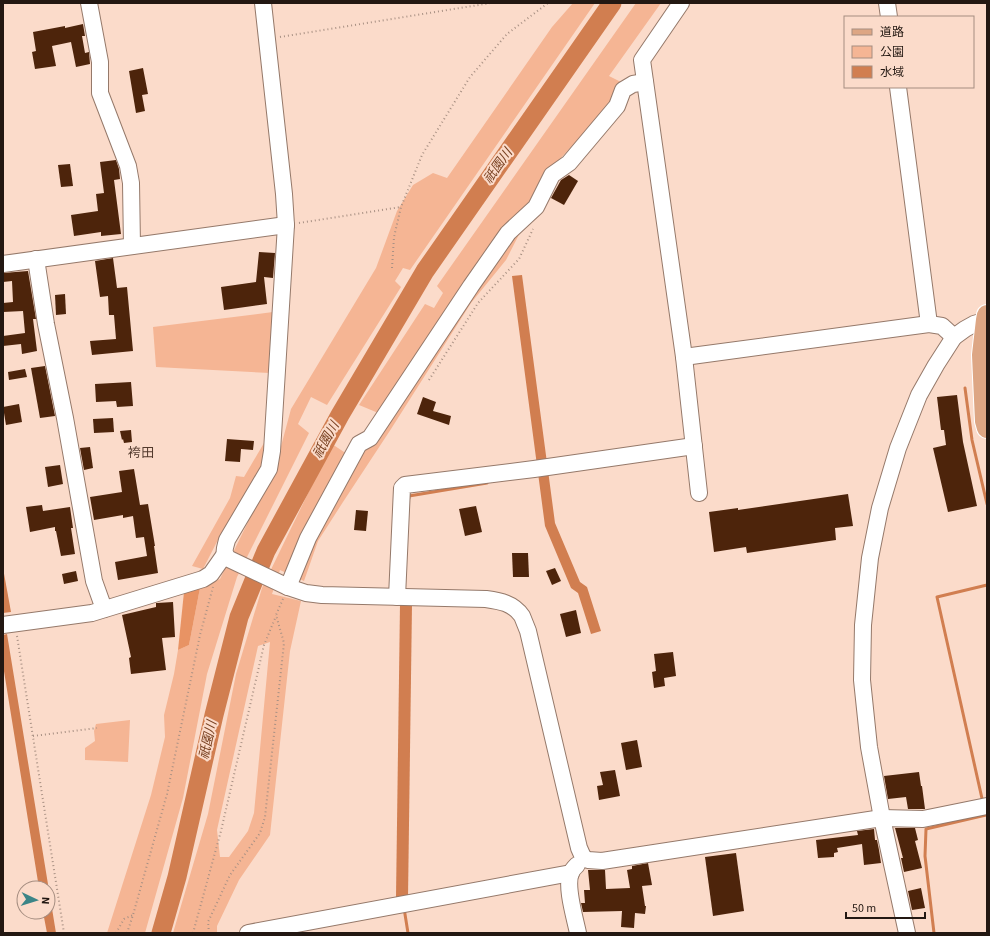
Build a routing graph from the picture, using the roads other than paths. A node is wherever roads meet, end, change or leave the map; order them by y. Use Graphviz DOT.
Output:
graph roads {
  1 [pos="90,3"];
  2 [pos="263,3"];
  3 [pos="681,3"];
  4 [pos="887,3"];
  5 [pos="889,16"];
  6 [pos="645,82"];
  7 [pos="898,88"];
  8 [pos="286,225"];
  9 [pos="132,246"];
  10 [pos="36,259"];
  11 [pos="3,264"];
  12 [pos="987,318"];
  13 [pos="929,324"];
  14 [pos="954,337"];
  15 [pos="684,357"];
  16 [pos="987,428"];
  17 [pos="694,446"];
  18 [pos="700,493"];
  19 [pos="227,557"];
  20 [pos="288,587"];
  21 [pos="398,597"];
  22 [pos="104,610"];
  23 [pos="9,624"];
  24 [pos="984,807"];
  25 [pos="882,818"];
  26 [pos="583,857"];
  27 [pos="571,872"];
  28 [pos="248,933"];
  29 [pos="578,933"];
  30 [pos="907,933"];
  1 -- 9 [label="street"];
  2 -- 8 [label="street"];
  3 -- 6 [label="street"];
  4 -- 5 [label="street"];
  6 -- 15 [label="street"];
  6 -- 20 [label="street"];
  7 -- 13 [label="street"];
  8 -- 9 [label="street"];
  8 -- 19 [label="street"];
  9 -- 10 [label="street"];
  10 -- 11 [label="street"];
  10 -- 22 [label="street"];
  12 -- 14 [label="street"];
  12 -- 16 [label="main road"];
  13 -- 14 [label="street"];
  13 -- 15 [label="street"];
  14 -- 25 [label="street"];
  15 -- 17 [label="street"];
  17 -- 18 [label="street"];
  17 -- 21 [label="street"];
  19 -- 20 [label="street"];
  19 -- 22 [label="street"];
  20 -- 21 [label="street"];
  21 -- 26 [label="street"];
  22 -- 23 [label="street"];
  24 -- 25 [label="street"];
  25 -- 26 [label="street"];
  25 -- 30 [label="street"];
  26 -- 27 [label="street"];
  27 -- 28 [label="street"];
  27 -- 29 [label="street"];
}
